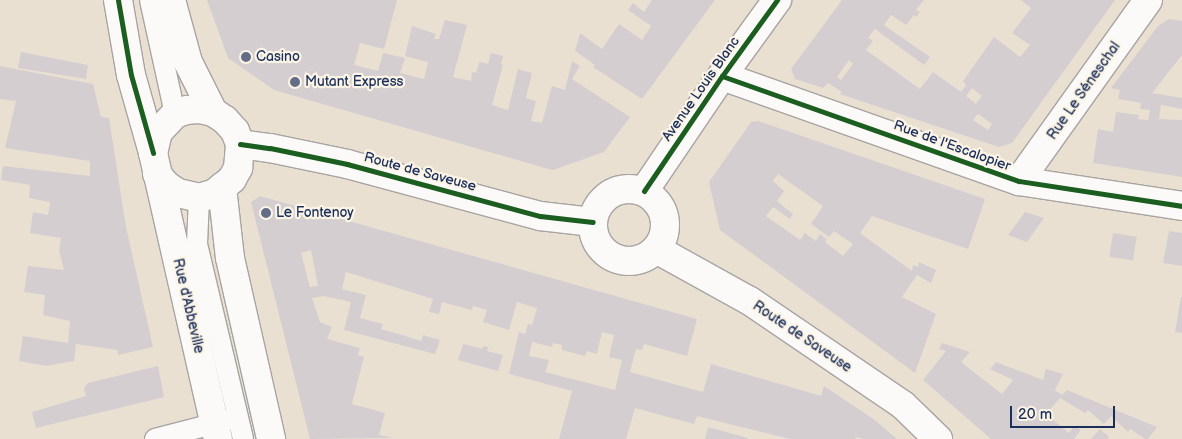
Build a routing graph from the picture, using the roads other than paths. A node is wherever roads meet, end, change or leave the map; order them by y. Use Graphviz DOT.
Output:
graph roads {
  1 [pos="118,0"];
  2 [pos="150,0"];
  3 [pos="172,0"];
  4 [pos="778,0"];
  5 [pos="1148,0"];
  6 [pos="722,76"];
  7 [pos="213,112"];
  8 [pos="175,114"];
  9 [pos="240,144"];
  10 [pos="155,163"];
  11 [pos="1019,181"];
  12 [pos="644,192"];
  13 [pos="211,193"];
  14 [pos="1182,206"];
  15 [pos="593,222"];
  16 [pos="656,249"];
  17 [pos="266,410"];
  18 [pos="224,426"];
  19 [pos="155,439"];
  20 [pos="243,439"];
  21 [pos="271,439"];
  22 [pos="938,439"];
  1 -- 10 [label="main road, Rue d'Abbeville"];
  2 -- 8 [label="lane"];
  3 -- 7 [label="main road"];
  4 -- 6 [label="main road, Avenue Louis Blanc"];
  5 -- 11 [label="main road, Rue Le Séneschal"];
  6 -- 11 [label="main road, Rue de l'Escalopier"];
  6 -- 12 [label="main road, Avenue Louis Blanc"];
  7 -- 8 [label="main road"];
  7 -- 9 [label="main road"];
  8 -- 10 [label="main road"];
  9 -- 13 [label="main road"];
  9 -- 15 [label="main road, Route de Saveuse"];
  10 -- 13 [label="main road"];
  10 -- 18 [label="main road, Rue d'Abbeville"];
  11 -- 14 [label="main road, Rue de l'Escalopier"];
  12 -- 15 [label="main road"];
  12 -- 16 [label="main road"];
  13 -- 17 [label="main road"];
  13 -- 18 [label="lane"];
  15 -- 16 [label="main road"];
  16 -- 22 [label="main road, Route de Saveuse"];
  17 -- 18 [label="lane"];
  17 -- 21 [label="main road"];
  18 -- 19 [label="lane"];
  18 -- 20 [label="lane"];
}
